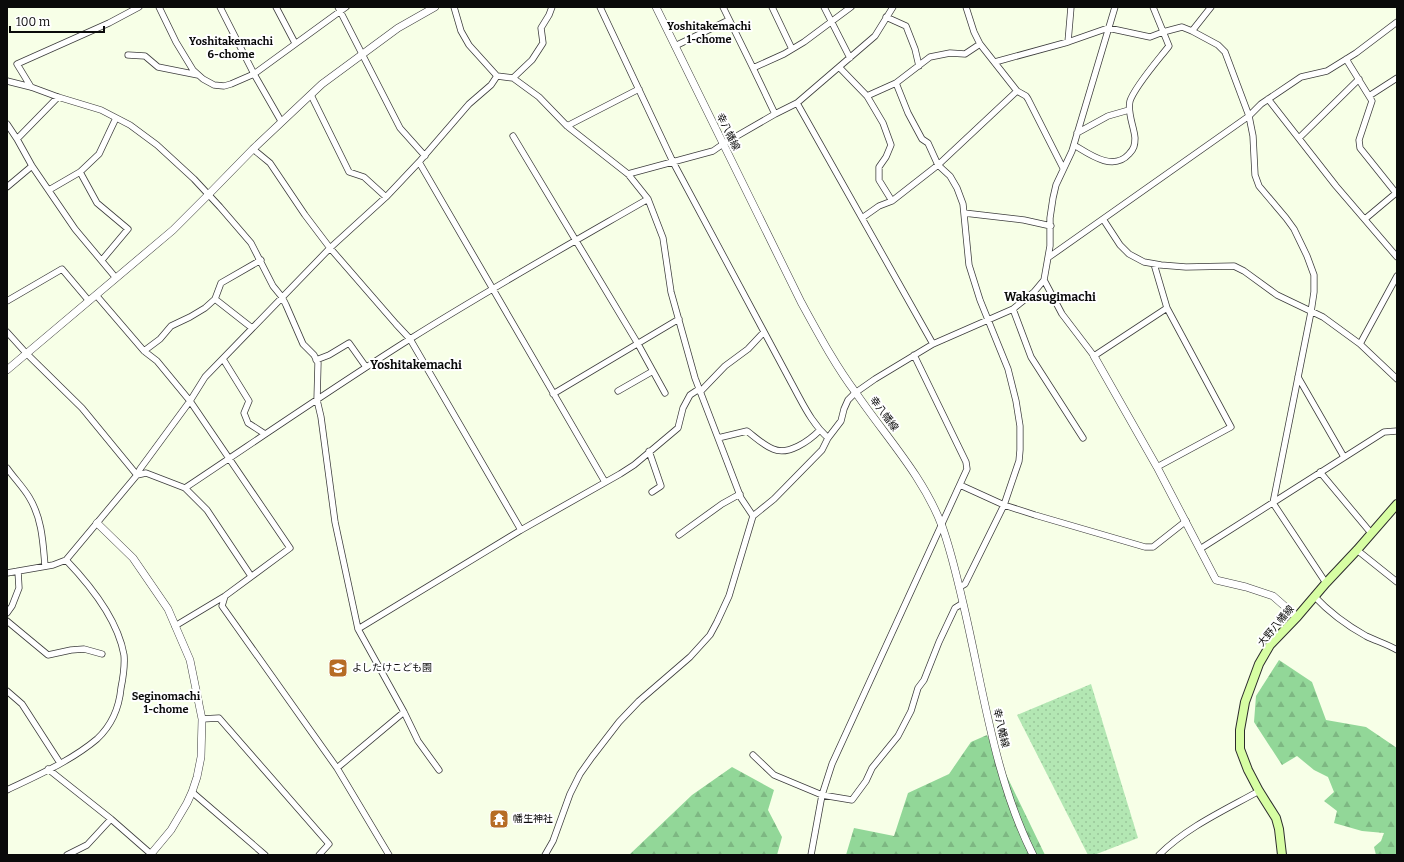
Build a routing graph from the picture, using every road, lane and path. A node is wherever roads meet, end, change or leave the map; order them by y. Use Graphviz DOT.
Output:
graph roads {
  1 [pos="139,7"];
  2 [pos="159,7"];
  3 [pos="220,7"];
  4 [pos="276,7"];
  5 [pos="346,7"];
  6 [pos="435,7"];
  7 [pos="454,7"];
  8 [pos="552,7"];
  9 [pos="600,7"];
  10 [pos="656,7"];
  11 [pos="723,7"];
  12 [pos="772,7"];
  13 [pos="824,7"];
  14 [pos="851,7"];
  15 [pos="893,7"];
  16 [pos="966,7"];
  17 [pos="1071,7"];
  18 [pos="1115,7"];
  19 [pos="1153,7"];
  20 [pos="1211,7"];
  21 [pos="339,9"];
  22 [pos="886,17"];
  23 [pos="729,20"];
  24 [pos="831,21"];
  25 [pos="1397,22"];
  26 [pos="1108,28"];
  27 [pos="1192,31"];
  28 [pos="1163,32"];
  29 [pos="1068,42"];
  30 [pos="295,43"];
  31 [pos="980,44"];
  32 [pos="675,46"];
  33 [pos="792,49"];
  34 [pos="362,54"];
  35 [pos="128,55"];
  36 [pos="850,58"];
  37 [pos="1346,59"];
  38 [pos="995,62"];
  39 [pos="919,66"];
  40 [pos="839,67"];
  41 [pos="754,68"];
  42 [pos="254,74"];
  43 [pos="199,76"];
  44 [pos="497,76"];
  45 [pos="512,78"];
  46 [pos="1397,78"];
  47 [pos="1359,79"];
  48 [pos="7,81"];
  49 [pos="896,83"];
  50 [pos="31,87"];
  51 [pos="639,89"];
  52 [pos="1017,91"];
  53 [pos="311,95"];
  54 [pos="867,96"];
  55 [pos="1369,96"];
  56 [pos="58,97"];
  57 [pos="1268,99"];
  58 [pos="797,103"];
  59 [pos="1129,110"];
  60 [pos="775,114"];
  61 [pos="1249,116"];
  62 [pos="116,118"];
  63 [pos="281,121"];
  64 [pos="7,124"];
  65 [pos="567,126"];
  66 [pos="1077,133"];
  67 [pos="513,136"];
  68 [pos="1299,138"];
  69 [pos="17,139"];
  70 [pos="723,144"];
  71 [pos="1074,145"];
  72 [pos="253,149"];
  73 [pos="425,156"];
  74 [pos="420,162"];
  75 [pos="673,162"];
  76 [pos="938,165"];
  77 [pos="32,166"];
  78 [pos="1063,168"];
  79 [pos="80,172"];
  80 [pos="628,174"];
  81 [pos="7,187"];
  82 [pos="49,190"];
  83 [pos="209,194"];
  84 [pos="386,197"];
  85 [pos="648,199"];
  86 [pos="892,201"];
  87 [pos="964,213"];
  88 [pos="862,218"];
  89 [pos="1103,219"];
  90 [pos="1366,219"];
  91 [pos="1051,226"];
  92 [pos="575,241"];
  93 [pos="330,248"];
  94 [pos="1049,257"];
  95 [pos="1397,257"];
  96 [pos="102,260"];
  97 [pos="261,260"];
  98 [pos="1154,264"];
  99 [pos="1397,276"];
  100 [pos="116,278"];
  101 [pos="1044,280"];
  102 [pos="493,288"];
  103 [pos="96,295"];
  104 [pos="282,297"];
  105 [pos="215,299"];
  106 [pos="7,301"];
  107 [pos="89,301"];
  108 [pos="1167,308"];
  109 [pos="1013,309"];
  110 [pos="1311,312"];
  111 [pos="678,319"];
  112 [pos="988,319"];
  113 [pos="252,328"];
  114 [pos="7,332"];
  115 [pos="764,332"];
  116 [pos="410,339"];
  117 [pos="638,344"];
  118 [pos="933,344"];
  119 [pos="1360,344"];
  120 [pos="144,351"];
  121 [pos="26,353"];
  122 [pos="914,355"];
  123 [pos="1094,356"];
  124 [pos="223,358"];
  125 [pos="316,360"];
  126 [pos="366,368"];
  127 [pos="7,370"];
  128 [pos="653,371"];
  129 [pos="1298,377"];
  130 [pos="1397,379"];
  131 [pos="618,391"];
  132 [pos="700,391"];
  133 [pos="665,393"];
  134 [pos="855,393"];
  135 [pos="552,394"];
  136 [pos="317,400"];
  137 [pos="190,401"];
  138 [pos="820,430"];
  139 [pos="1397,432"];
  140 [pos="265,434"];
  141 [pos="718,438"];
  142 [pos="828,438"];
  143 [pos="1083,438"];
  144 [pos="650,451"];
  145 [pos="1344,457"];
  146 [pos="229,459"];
  147 [pos="1157,467"];
  148 [pos="7,468"];
  149 [pos="1320,472"];
  150 [pos="137,475"];
  151 [pos="604,482"];
  152 [pos="960,485"];
  153 [pos="186,488"];
  154 [pos="652,492"];
  155 [pos="740,494"];
  156 [pos="1273,503"];
  157 [pos="1397,504"];
  158 [pos="1004,505"];
  159 [pos="753,516"];
  160 [pos="1186,521"];
  161 [pos="97,523"];
  162 [pos="941,524"];
  163 [pos="521,530"];
  164 [pos="1371,533"];
  165 [pos="679,535"];
  166 [pos="1200,549"];
  167 [pos="1357,550"];
  168 [pos="66,560"];
  169 [pos="45,566"];
  170 [pos="18,571"];
  171 [pos="7,573"];
  172 [pos="251,576"];
  173 [pos="1397,582"];
  174 [pos="1326,583"];
  175 [pos="960,587"];
  176 [pos="225,596"];
  177 [pos="1314,596"];
  178 [pos="963,603"];
  179 [pos="7,613"];
  180 [pos="1297,617"];
  181 [pos="7,621"];
  182 [pos="175,626"];
  183 [pos="358,629"];
  184 [pos="1397,650"];
  185 [pos="102,654"];
  186 [pos="7,691"];
  187 [pos="404,712"];
  188 [pos="202,719"];
  189 [pos="753,755"];
  190 [pos="60,763"];
  191 [pos="337,768"];
  192 [pos="48,769"];
  193 [pos="439,770"];
  194 [pos="7,790"];
  195 [pos="1259,791"];
  196 [pos="192,792"];
  197 [pos="822,795"];
  198 [pos="111,819"];
  199 [pos="67,855"];
  200 [pos="151,855"];
  201 [pos="265,855"];
  202 [pos="319,855"];
  203 [pos="389,855"];
  204 [pos="545,855"];
  205 [pos="811,855"];
  206 [pos="1033,855"];
  207 [pos="1159,855"];
  208 [pos="1282,855"];
  1 -- 50 [label="street"];
  2 -- 43 [label="street"];
  3 -- 42 [label="street"];
  4 -- 30 [label="street"];
  5 -- 21 [label="street"];
  6 -- 34 [label="street"];
  7 -- 44 [label="street"];
  8 -- 45 [label="street"];
  9 -- 51 [label="street"];
  10 -- 32 [label="street, 幸八幡線"];
  11 -- 23 [label="street"];
  12 -- 33 [label="street"];
  13 -- 24 [label="street"];
  14 -- 24 [label="street"];
  15 -- 22 [label="street"];
  16 -- 31 [label="street"];
  17 -- 29 [label="street"];
  18 -- 26 [label="street"];
  19 -- 28 [label="street"];
  20 -- 27 [label="street"];
  21 -- 30 [label="street"];
  21 -- 34 [label="street"];
  22 -- 36 [label="street"];
  22 -- 39 [label="street"];
  23 -- 32 [label="street"];
  23 -- 41 [label="street"];
  24 -- 33 [label="street"];
  24 -- 36 [label="street"];
  25 -- 37 [label="street"];
  26 -- 28 [label="street"];
  26 -- 29 [label="street"];
  26 -- 66 [label="street"];
  27 -- 28 [label="street"];
  27 -- 61 [label="street"];
  28 -- 59 [label="street"];
  29 -- 38 [label="street"];
  30 -- 42 [label="street"];
  31 -- 38 [label="street"];
  31 -- 39 [label="street"];
  32 -- 70 [label="street, 幸八幡線"];
  33 -- 41 [label="street"];
  34 -- 53 [label="street"];
  34 -- 73 [label="street"];
  35 -- 43 [label="street"];
  36 -- 40 [label="street"];
  37 -- 47 [label="street"];
  37 -- 57 [label="street"];
  38 -- 52 [label="street"];
  39 -- 49 [label="street"];
  40 -- 54 [label="street"];
  40 -- 58 [label="street"];
  41 -- 60 [label="street"];
  42 -- 43 [label="street"];
  42 -- 63 [label="street"];
  44 -- 45 [label="street"];
  44 -- 73 [label="street"];
  45 -- 65 [label="street"];
  46 -- 55 [label="street"];
  47 -- 55 [label="street"];
  47 -- 68 [label="street"];
  48 -- 50 [label="street"];
  49 -- 54 [label="street"];
  49 -- 76 [label="street"];
  50 -- 56 [label="street"];
  51 -- 65 [label="street"];
  51 -- 75 [label="street"];
  52 -- 76 [label="street"];
  52 -- 78 [label="street"];
  53 -- 63 [label="street"];
  53 -- 84 [label="street"];
  54 -- 86 [label="street"];
  55 -- 90 [label="street"];
  56 -- 62 [label="street"];
  56 -- 69 [label="street"];
  57 -- 61 [label="street"];
  57 -- 68 [label="street"];
  58 -- 60 [label="street"];
  58 -- 88 [label="street"];
  59 -- 66 [label="street"];
  59 -- 71 [label="street"];
  60 -- 70 [label="street"];
  61 -- 89 [label="street"];
  61 -- 110 [label="street"];
  62 -- 79 [label="street"];
  62 -- 83 [label="street"];
  63 -- 72 [label="street"];
  64 -- 69 [label="street"];
  65 -- 80 [label="street"];
  66 -- 71 [label="street"];
  67 -- 92 [label="street"];
  68 -- 90 [label="street"];
  69 -- 77 [label="street"];
  70 -- 75 [label="street"];
  70 -- 134 [label="street, 幸八幡線"];
  71 -- 78 [label="street"];
  72 -- 83 [label="street"];
  72 -- 93 [label="street"];
  73 -- 74 [label="street"];
  74 -- 84 [label="street"];
  74 -- 102 [label="street"];
  75 -- 80 [label="street"];
  75 -- 115 [label="street"];
  76 -- 86 [label="street"];
  76 -- 87 [label="street"];
  77 -- 81 [label="street"];
  77 -- 82 [label="street"];
  78 -- 91 [label="street"];
  79 -- 82 [label="street"];
  79 -- 96 [label="street"];
  80 -- 85 [label="street"];
  82 -- 96 [label="street"];
  83 -- 97 [label="street"];
  83 -- 100 [label="street"];
  84 -- 93 [label="street"];
  85 -- 92 [label="street"];
  85 -- 111 [label="street"];
  86 -- 88 [label="street"];
  87 -- 91 [label="street"];
  87 -- 112 [label="street"];
  88 -- 118 [label="street"];
  89 -- 94 [label="street"];
  89 -- 98 [label="street"];
  90 -- 95 [label="street"];
  91 -- 94 [label="street"];
  92 -- 102 [label="street"];
  92 -- 117 [label="street"];
  93 -- 104 [label="street"];
  93 -- 116 [label="street"];
  94 -- 101 [label="street"];
  96 -- 100 [label="street"];
  97 -- 104 [label="street"];
  97 -- 105 [label="street"];
  98 -- 108 [label="street"];
  98 -- 110 [label="street"];
  99 -- 119 [label="street"];
  100 -- 103 [label="street"];
  101 -- 109 [label="street"];
  101 -- 123 [label="street"];
  102 -- 116 [label="street"];
  102 -- 135 [label="street"];
  103 -- 107 [label="street"];
  103 -- 120 [label="street"];
  104 -- 113 [label="street"];
  104 -- 125 [label="street"];
  105 -- 113 [label="street"];
  105 -- 120 [label="street"];
  106 -- 107 [label="street"];
  107 -- 121 [label="street"];
  108 -- 123 [label="street"];
  108 -- 147 [label="street"];
  109 -- 112 [label="street"];
  109 -- 143 [label="street"];
  110 -- 119 [label="street"];
  110 -- 129 [label="street"];
  111 -- 117 [label="street"];
  111 -- 132 [label="street"];
  112 -- 118 [label="street"];
  112 -- 158 [label="street"];
  113 -- 124 [label="street"];
  114 -- 121 [label="street"];
  115 -- 132 [label="street"];
  115 -- 138 [label="street"];
  116 -- 126 [label="street"];
  116 -- 163 [label="street"];
  117 -- 128 [label="street"];
  117 -- 135 [label="street"];
  118 -- 122 [label="street"];
  119 -- 130 [label="street"];
  120 -- 137 [label="street"];
  121 -- 127 [label="street"];
  121 -- 150 [label="street"];
  122 -- 134 [label="street"];
  122 -- 152 [label="street"];
  123 -- 147 [label="street"];
  124 -- 137 [label="street"];
  124 -- 140 [label="street"];
  125 -- 126 [label="street"];
  125 -- 136 [label="street"];
  126 -- 136 [label="street"];
  128 -- 131 [label="street"];
  128 -- 133 [label="street"];
  129 -- 145 [label="street"];
  129 -- 156 [label="street"];
  132 -- 141 [label="street"];
  132 -- 144 [label="street"];
  134 -- 142 [label="street"];
  134 -- 162 [label="street, 幸八幡線"];
  135 -- 151 [label="street"];
  136 -- 140 [label="street"];
  136 -- 183 [label="street"];
  137 -- 146 [label="street"];
  137 -- 150 [label="street"];
  138 -- 141 [label="street"];
  138 -- 142 [label="street"];
  139 -- 145 [label="street"];
  140 -- 146 [label="street"];
  141 -- 155 [label="street"];
  142 -- 159 [label="street"];
  144 -- 151 [label="street"];
  144 -- 154 [label="street"];
  145 -- 149 [label="street"];
  146 -- 153 [label="street"];
  146 -- 172 [label="street"];
  147 -- 160 [label="street"];
  148 -- 169 [label="street"];
  149 -- 156 [label="street"];
  149 -- 164 [label="street"];
  150 -- 153 [label="street"];
  150 -- 161 [label="street"];
  151 -- 163 [label="street"];
  152 -- 158 [label="street"];
  152 -- 162 [label="street"];
  153 -- 172 [label="street"];
  155 -- 159 [label="street"];
  155 -- 165 [label="street"];
  156 -- 166 [label="street"];
  156 -- 174 [label="street"];
  157 -- 164 [label="main road, 大野八幡線"];
  158 -- 160 [label="street"];
  158 -- 175 [label="street"];
  159 -- 204 [label="street"];
  160 -- 166 [label="street"];
  161 -- 168 [label="street"];
  161 -- 182 [label="street"];
  162 -- 175 [label="street, 幸八幡線"];
  162 -- 197 [label="street"];
  163 -- 183 [label="street"];
  164 -- 167 [label="main road, 大野八幡線"];
  166 -- 180 [label="street"];
  167 -- 173 [label="street"];
  167 -- 174 [label="main road, 大野八幡線"];
  168 -- 169 [label="street"];
  168 -- 190 [label="street"];
  169 -- 170 [label="street"];
  170 -- 171 [label="street"];
  170 -- 179 [label="street"];
  172 -- 176 [label="street"];
  174 -- 177 [label="main road, 大野八幡線"];
  175 -- 178 [label="street, 幸八幡線"];
  176 -- 182 [label="street"];
  176 -- 191 [label="street"];
  177 -- 180 [label="main road, 大野八幡線"];
  177 -- 184 [label="street"];
  178 -- 197 [label="street"];
  178 -- 206 [label="street, 幸八幡線"];
  180 -- 195 [label="main road, 大野八幡線"];
  181 -- 185 [label="street"];
  182 -- 188 [label="street"];
  183 -- 187 [label="street"];
  186 -- 190 [label="street"];
  187 -- 191 [label="street"];
  187 -- 193 [label="street"];
  188 -- 196 [label="street"];
  188 -- 202 [label="street"];
  189 -- 197 [label="street"];
  190 -- 192 [label="street"];
  191 -- 203 [label="street"];
  192 -- 194 [label="street"];
  192 -- 198 [label="street"];
  195 -- 207 [label="street"];
  195 -- 208 [label="main road, 大野八幡線"];
  196 -- 200 [label="street"];
  196 -- 201 [label="street"];
  197 -- 205 [label="street"];
  198 -- 199 [label="street"];
  198 -- 200 [label="street"];
}
